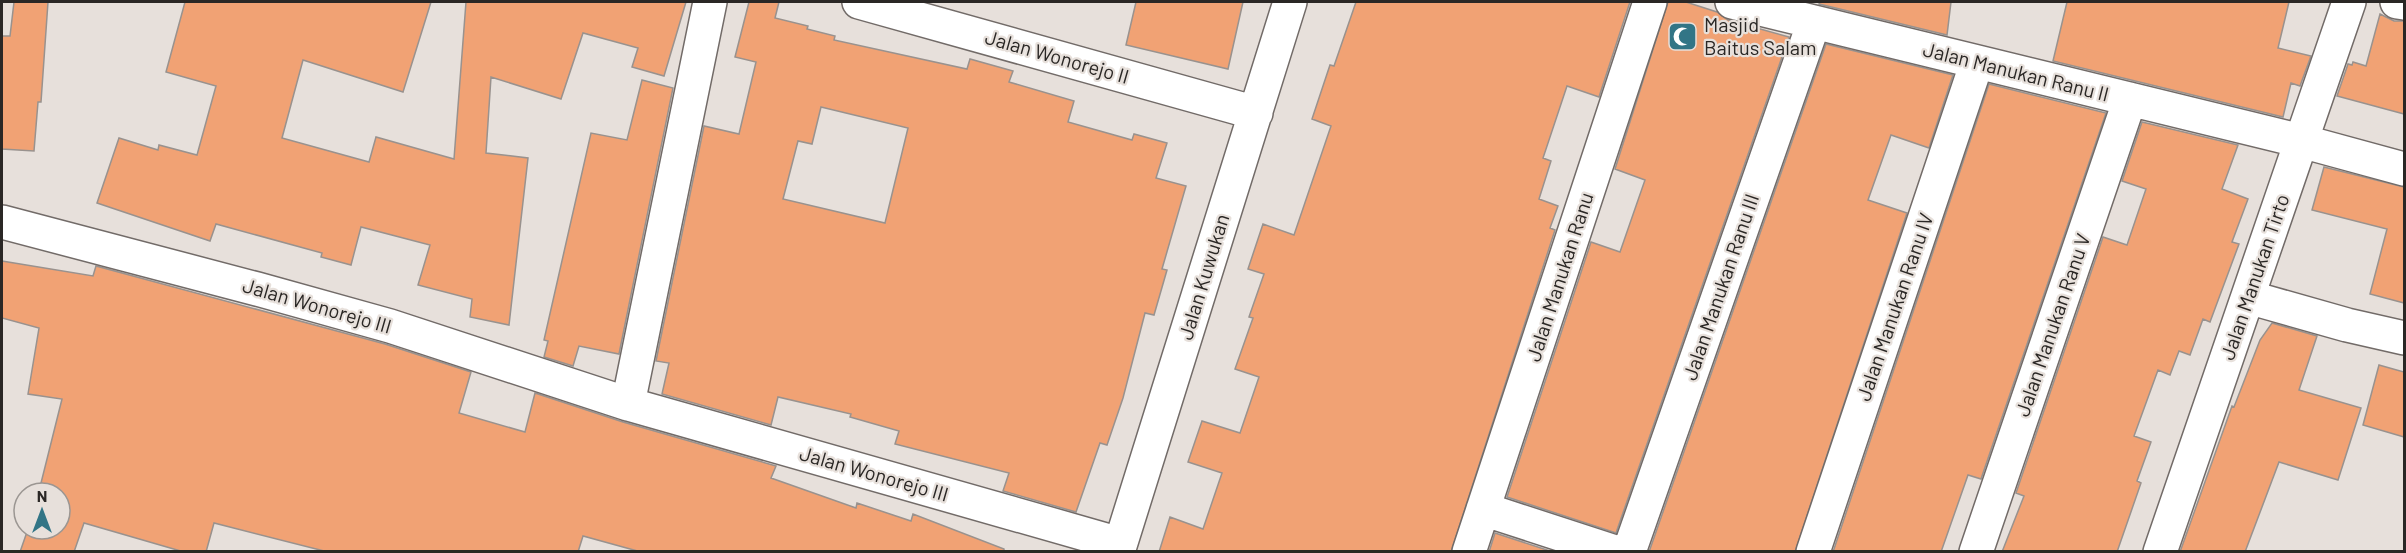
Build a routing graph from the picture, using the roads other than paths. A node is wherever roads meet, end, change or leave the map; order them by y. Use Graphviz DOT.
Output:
graph roads {
  1 [pos="710,2"];
  2 [pos="859,2"];
  3 [pos="1290,2"];
  4 [pos="1650,2"];
  5 [pos="1732,2"];
  6 [pos="2349,2"];
  7 [pos="2397,2"];
  8 [pos="2404,3"];
  9 [pos="1814,22"];
  10 [pos="1977,62"];
  11 [pos="2130,99"];
  12 [pos="1256,113"];
  13 [pos="2301,141"];
  14 [pos="2404,169"];
  15 [pos="2,222"];
  16 [pos="2248,297"];
  17 [pos="2404,338"];
  18 [pos="628,404"];
  19 [pos="1484,509"];
  20 [pos="1119,548"];
  21 [pos="1469,552"];
  22 [pos="1615,552"];
  23 [pos="1629,552"];
  24 [pos="1813,552"];
  25 [pos="1976,552"];
  26 [pos="2160,552"];
  1 -- 18 [label="street"];
  2 -- 12 [label="street, Jalan Wonorejo II"];
  3 -- 12 [label="street, Jalan Kuwukan"];
  4 -- 19 [label="street, Jalan Manukan Ranu"];
  5 -- 9 [label="street, Jalan Manukan Ranu II"];
  6 -- 13 [label="street, Jalan Manukan Tirto"];
  7 -- 8 [label="street"];
  9 -- 10 [label="street, Jalan Manukan Ranu II"];
  9 -- 23 [label="street, Jalan Manukan Ranu III"];
  10 -- 11 [label="street, Jalan Manukan Ranu II"];
  10 -- 24 [label="street, Jalan Manukan Ranu IV"];
  11 -- 13 [label="street, Jalan Manukan Ranu II"];
  11 -- 25 [label="street, Jalan Manukan Ranu V"];
  12 -- 20 [label="street, Jalan Kuwukan"];
  13 -- 14 [label="street, Jalan Manukan Ranu II"];
  13 -- 16 [label="street, Jalan Manukan Tirto"];
  15 -- 18 [label="street, Jalan Wonorejo III"];
  16 -- 17 [label="street"];
  16 -- 26 [label="street, Jalan Manukan Tirto"];
  18 -- 20 [label="street, Jalan Wonorejo III"];
  19 -- 21 [label="street, Jalan Manukan Ranu"];
  19 -- 22 [label="street"];
}
